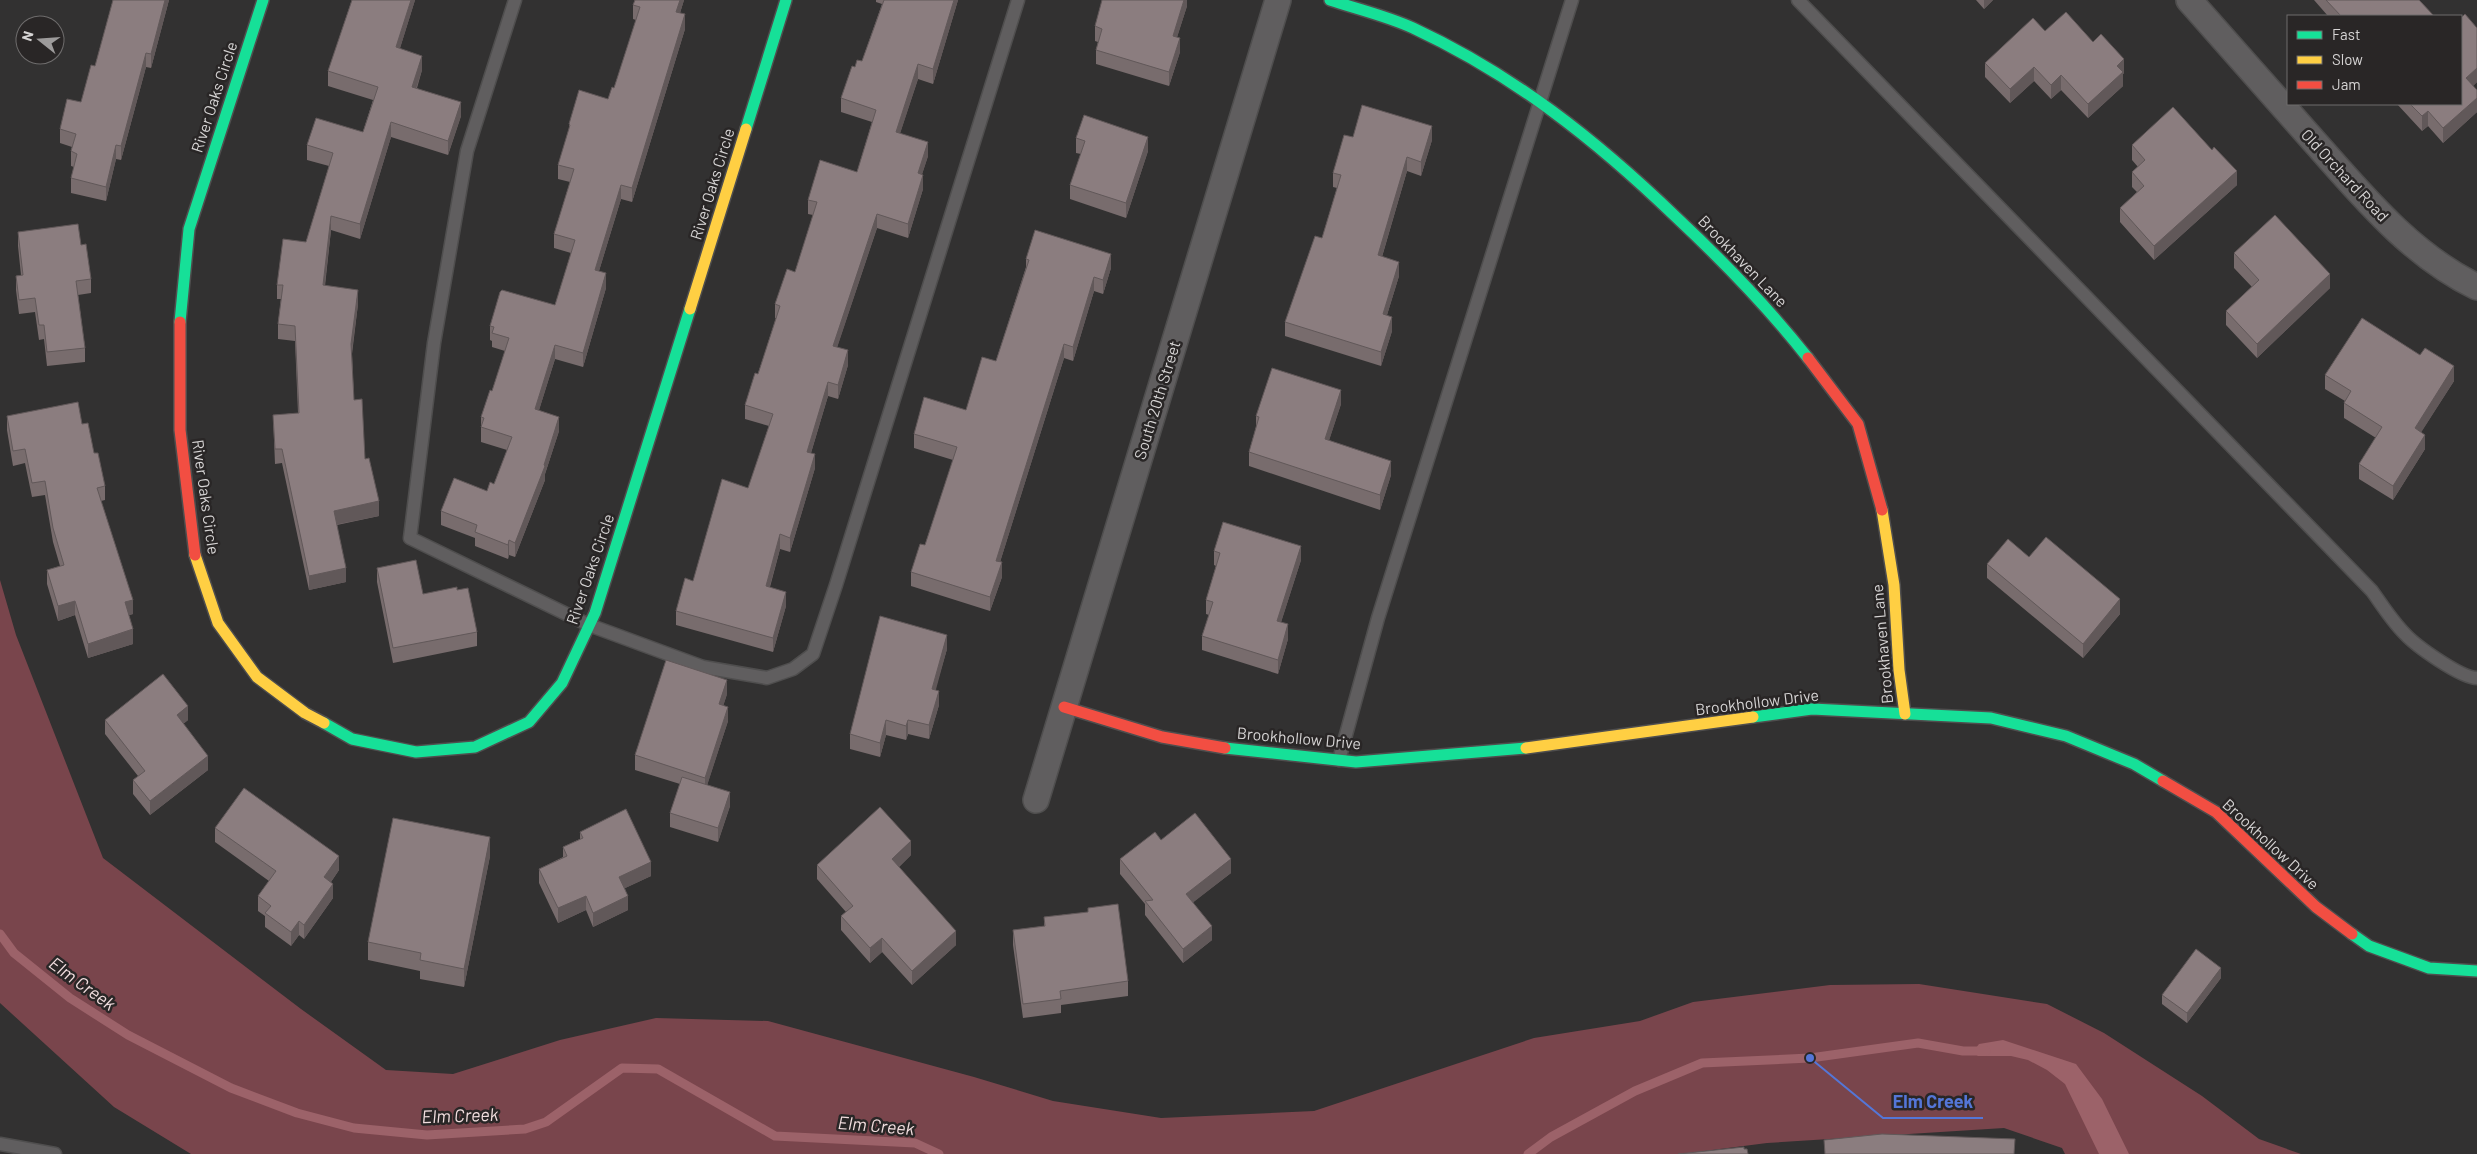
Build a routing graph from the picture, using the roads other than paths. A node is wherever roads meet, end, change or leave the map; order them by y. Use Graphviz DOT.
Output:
graph roads {
  1 [pos="263,0"];
  2 [pos="515,0"];
  3 [pos="786,0"];
  4 [pos="1018,0"];
  5 [pos="1278,0"];
  6 [pos="1330,0"];
  7 [pos="1572,0"];
  8 [pos="1798,0"];
  9 [pos="2189,0"];
  10 [pos="1540,102"];
  11 [pos="2477,287"];
  12 [pos="589,625"];
  13 [pos="2477,678"];
  14 [pos="1064,707"];
  15 [pos="1905,714"];
  16 [pos="1339,760"];
  17 [pos="1036,800"];
  18 [pos="2477,971"];
  19 [pos="0,1144"];
  20 [pos="55,1154"];
  1 -- 12 [label="street, River Oaks Circle"];
  2 -- 12 [label="lane"];
  3 -- 12 [label="street, River Oaks Circle"];
  4 -- 12 [label="lane"];
  5 -- 14 [label="street, South 20th Street"];
  6 -- 10 [label="street, Brookhaven Lane"];
  7 -- 10 [label="lane"];
  8 -- 13 [label="lane"];
  9 -- 11 [label="street, Old Orchard Road"];
  10 -- 15 [label="street, Brookhaven Lane"];
  10 -- 16 [label="lane"];
  14 -- 16 [label="street, Brookhollow Drive"];
  14 -- 17 [label="street, South 20th Street"];
  15 -- 16 [label="street, Brookhollow Drive"];
  15 -- 18 [label="street, Brookhollow Drive"];
  19 -- 20 [label="lane"];
}
